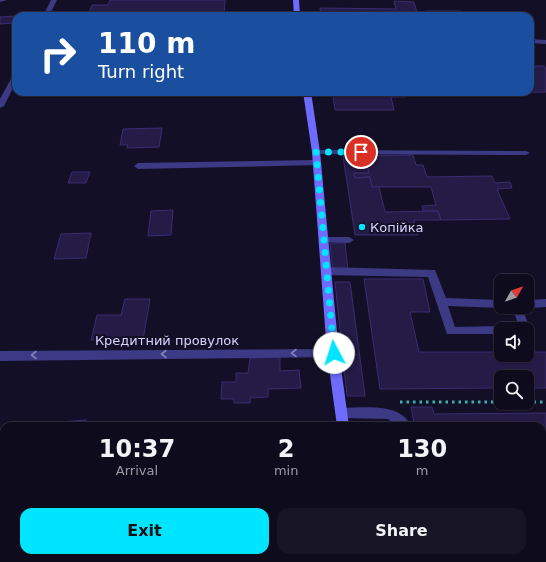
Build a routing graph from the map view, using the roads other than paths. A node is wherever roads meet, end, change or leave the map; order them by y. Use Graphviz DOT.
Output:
graph roads {
  1 [pos="0,0"];
  2 [pos="4,0"];
  3 [pos="54,0"];
  4 [pos="296,0"];
  5 [pos="48,12"];
  6 [pos="297,12"];
  7 [pos="534,41"];
  8 [pos="546,42"];
  9 [pos="12,83"];
  10 [pos="308,96"];
  11 [pos="0,106"];
  12 [pos="316,152"];
  13 [pos="526,153"];
  14 [pos="317,163"];
  15 [pos="138,166"];
  16 [pos="324,240"];
  17 [pos="349,240"];
  18 [pos="326,271"];
  19 [pos="442,302"];
  20 [pos="546,303"];
  21 [pos="494,304"];
  22 [pos="534,304"];
  23 [pos="494,330"];
  24 [pos="334,353"];
  25 [pos="0,356"];
  26 [pos="342,413"];
  27 [pos="343,422"];
  28 [pos="400,422"];
  1 -- 2 [label="street"];
  3 -- 5 [label="street"];
  4 -- 6 [label="street"];
  7 -- 8 [label="street"];
  9 -- 11 [label="street"];
  10 -- 12 [label="street"];
  12 -- 13 [label="street"];
  12 -- 14 [label="street"];
  14 -- 15 [label="street"];
  14 -- 16 [label="street"];
  16 -- 17 [label="street"];
  16 -- 18 [label="street"];
  18 -- 19 [label="street"];
  18 -- 24 [label="street"];
  19 -- 21 [label="street"];
  19 -- 23 [label="street"];
  20 -- 22 [label="street"];
  24 -- 25 [label="street, Кредитний провулок, one-way"];
  24 -- 26 [label="street"];
  26 -- 27 [label="street"];
  26 -- 28 [label="street"];
}
